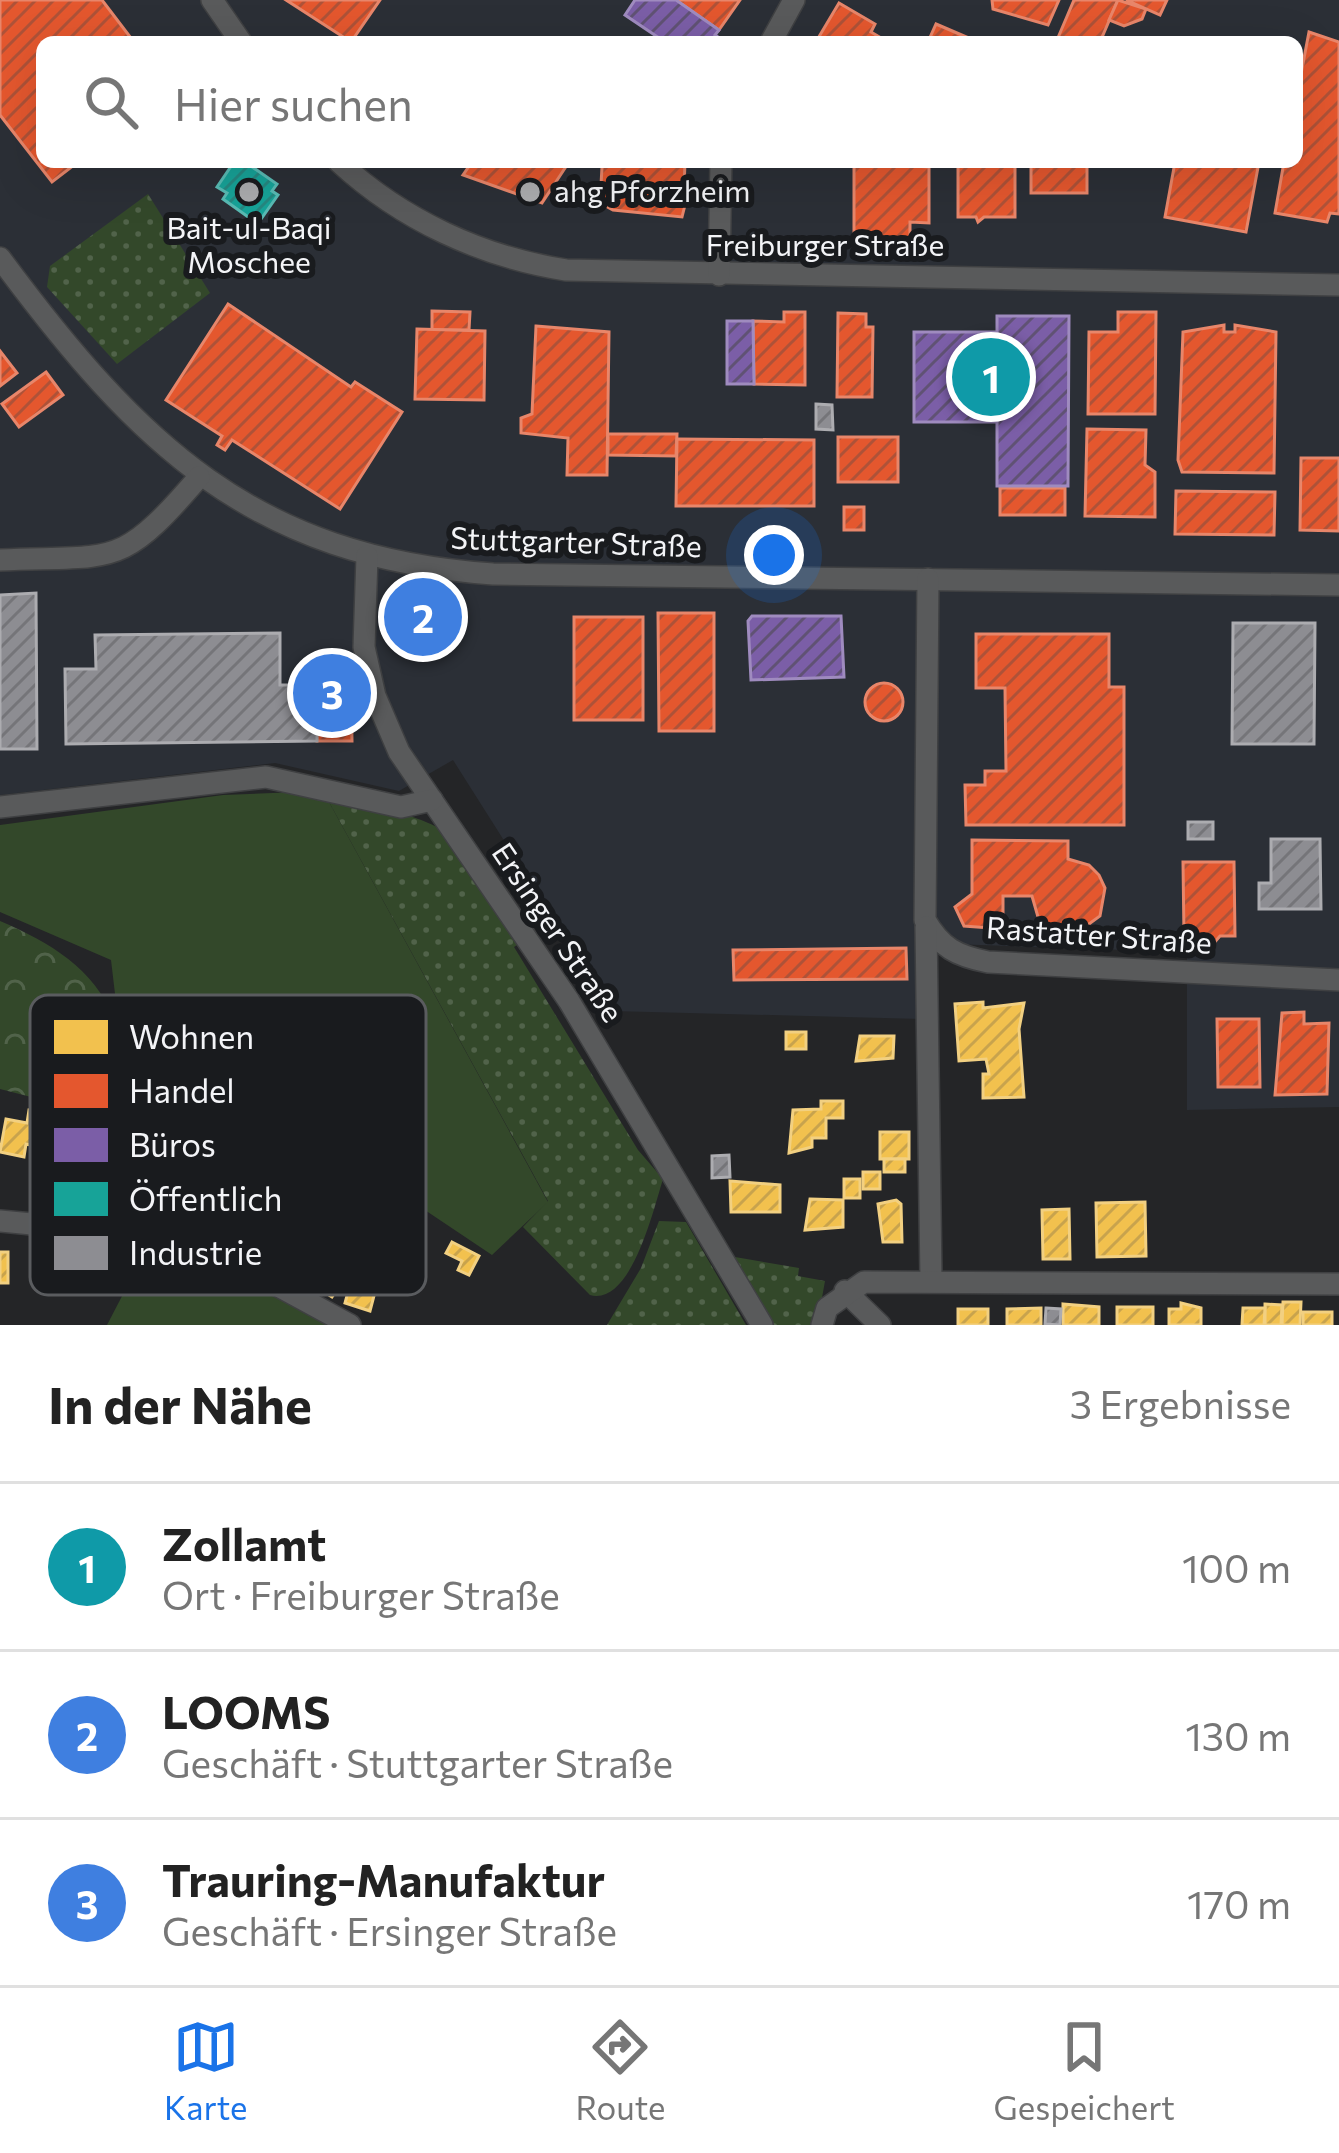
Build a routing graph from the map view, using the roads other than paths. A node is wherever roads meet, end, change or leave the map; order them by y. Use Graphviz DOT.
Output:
graph roads {
  1 [pos="212,0"];
  2 [pos="794,0"];
  3 [pos="237,36"];
  4 [pos="774,36"];
  5 [pos="347,168"];
  6 [pos="721,168"];
  7 [pos="0,258"];
  8 [pos="719,275"];
  9 [pos="1339,284"];
  10 [pos="199,477"];
  11 [pos="367,556"];
  12 [pos="0,560"];
  13 [pos="928,579"];
  14 [pos="1339,585"];
  15 [pos="432,800"];
  16 [pos="0,807"];
  17 [pos="925,920"];
  18 [pos="1339,980"];
  19 [pos="0,1221"];
  20 [pos="30,1224"];
  21 [pos="931,1280"];
  22 [pos="1339,1284"];
  23 [pos="845,1291"];
  24 [pos="295,1295"];
  25 [pos="350,1325"];
  26 [pos="762,1325"];
  27 [pos="822,1325"];
  28 [pos="880,1325"];
  1 -- 3 [label="street"];
  2 -- 4 [label="street"];
  5 -- 8 [label="street, Freiburger Straße"];
  6 -- 8 [label="street"];
  7 -- 10 [label="street, Stuttgarter Straße"];
  8 -- 9 [label="street, Freiburger Straße"];
  10 -- 11 [label="street, Stuttgarter Straße"];
  10 -- 12 [label="street"];
  11 -- 13 [label="street, Stuttgarter Straße"];
  11 -- 15 [label="street, Ersinger Straße"];
  13 -- 14 [label="street, Stuttgarter Straße"];
  13 -- 17 [label="street"];
  15 -- 16 [label="street"];
  15 -- 26 [label="street, Ersinger Straße"];
  17 -- 18 [label="street, Rastatter Straße"];
  17 -- 21 [label="street"];
  19 -- 20 [label="street"];
  21 -- 22 [label="street"];
  21 -- 23 [label="street"];
  23 -- 27 [label="street"];
  23 -- 28 [label="street"];
  24 -- 25 [label="street"];
}
